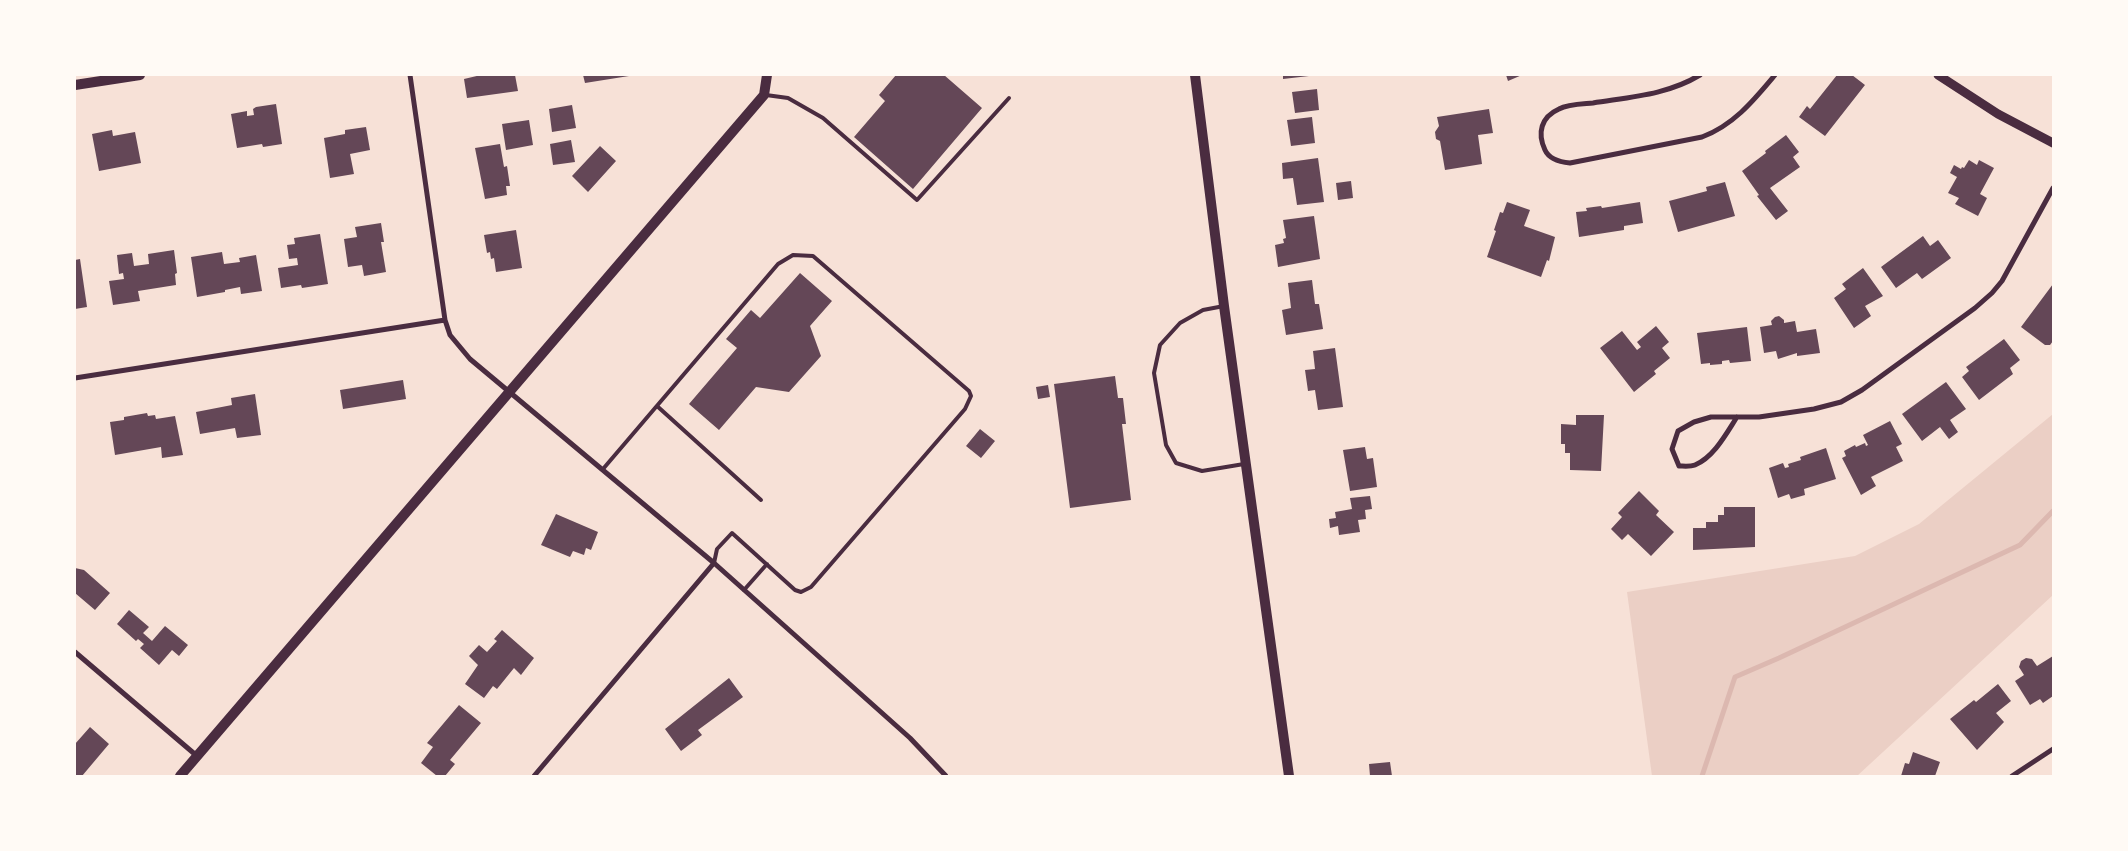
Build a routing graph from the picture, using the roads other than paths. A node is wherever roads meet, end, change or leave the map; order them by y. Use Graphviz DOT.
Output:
graph roads {
  1 [pos="140,75"];
  2 [pos="410,75"];
  3 [pos="768,75"];
  4 [pos="1195,75"];
  5 [pos="1700,75"];
  6 [pos="1775,75"];
  7 [pos="1938,75"];
  8 [pos="75,85"];
  9 [pos="764,95"];
  10 [pos="1009,98"];
  11 [pos="2053,144"];
  12 [pos="2053,188"];
  13 [pos="1224,306"];
  14 [pos="445,320"];
  15 [pos="75,378"];
  16 [pos="510,391"];
  17 [pos="657,406"];
  18 [pos="1737,417"];
  19 [pos="1246,464"];
  20 [pos="603,469"];
  21 [pos="761,500"];
  22 [pos="714,563"];
  23 [pos="767,564"];
  24 [pos="744,590"];
  25 [pos="75,652"];
  26 [pos="2053,749"];
  27 [pos="197,756"];
  28 [pos="180,776"];
  29 [pos="534,776"];
  30 [pos="946,776"];
  31 [pos="1289,776"];
  32 [pos="2012,776"];
  1 -- 8 [label="main road"];
  2 -- 14 [label="street"];
  3 -- 9 [label="main road"];
  4 -- 13 [label="main road"];
  5 -- 6 [label="street"];
  7 -- 11 [label="street"];
  9 -- 10 [label="lane"];
  9 -- 16 [label="main road"];
  12 -- 18 [label="street"];
  13 -- 19 [label="main road"];
  13 -- 19 [label="lane"];
  14 -- 15 [label="street"];
  14 -- 16 [label="street"];
  16 -- 20 [label="street"];
  16 -- 27 [label="main road"];
  17 -- 20 [label="lane"];
  17 -- 21 [label="lane"];
  17 -- 23 [label="lane"];
  18 -- 18 [label="street"];
  19 -- 31 [label="main road"];
  20 -- 22 [label="street"];
  22 -- 23 [label="lane"];
  22 -- 24 [label="street"];
  22 -- 29 [label="street"];
  23 -- 24 [label="lane"];
  24 -- 30 [label="street"];
  25 -- 27 [label="street"];
  26 -- 32 [label="street"];
  27 -- 28 [label="main road"];
}
